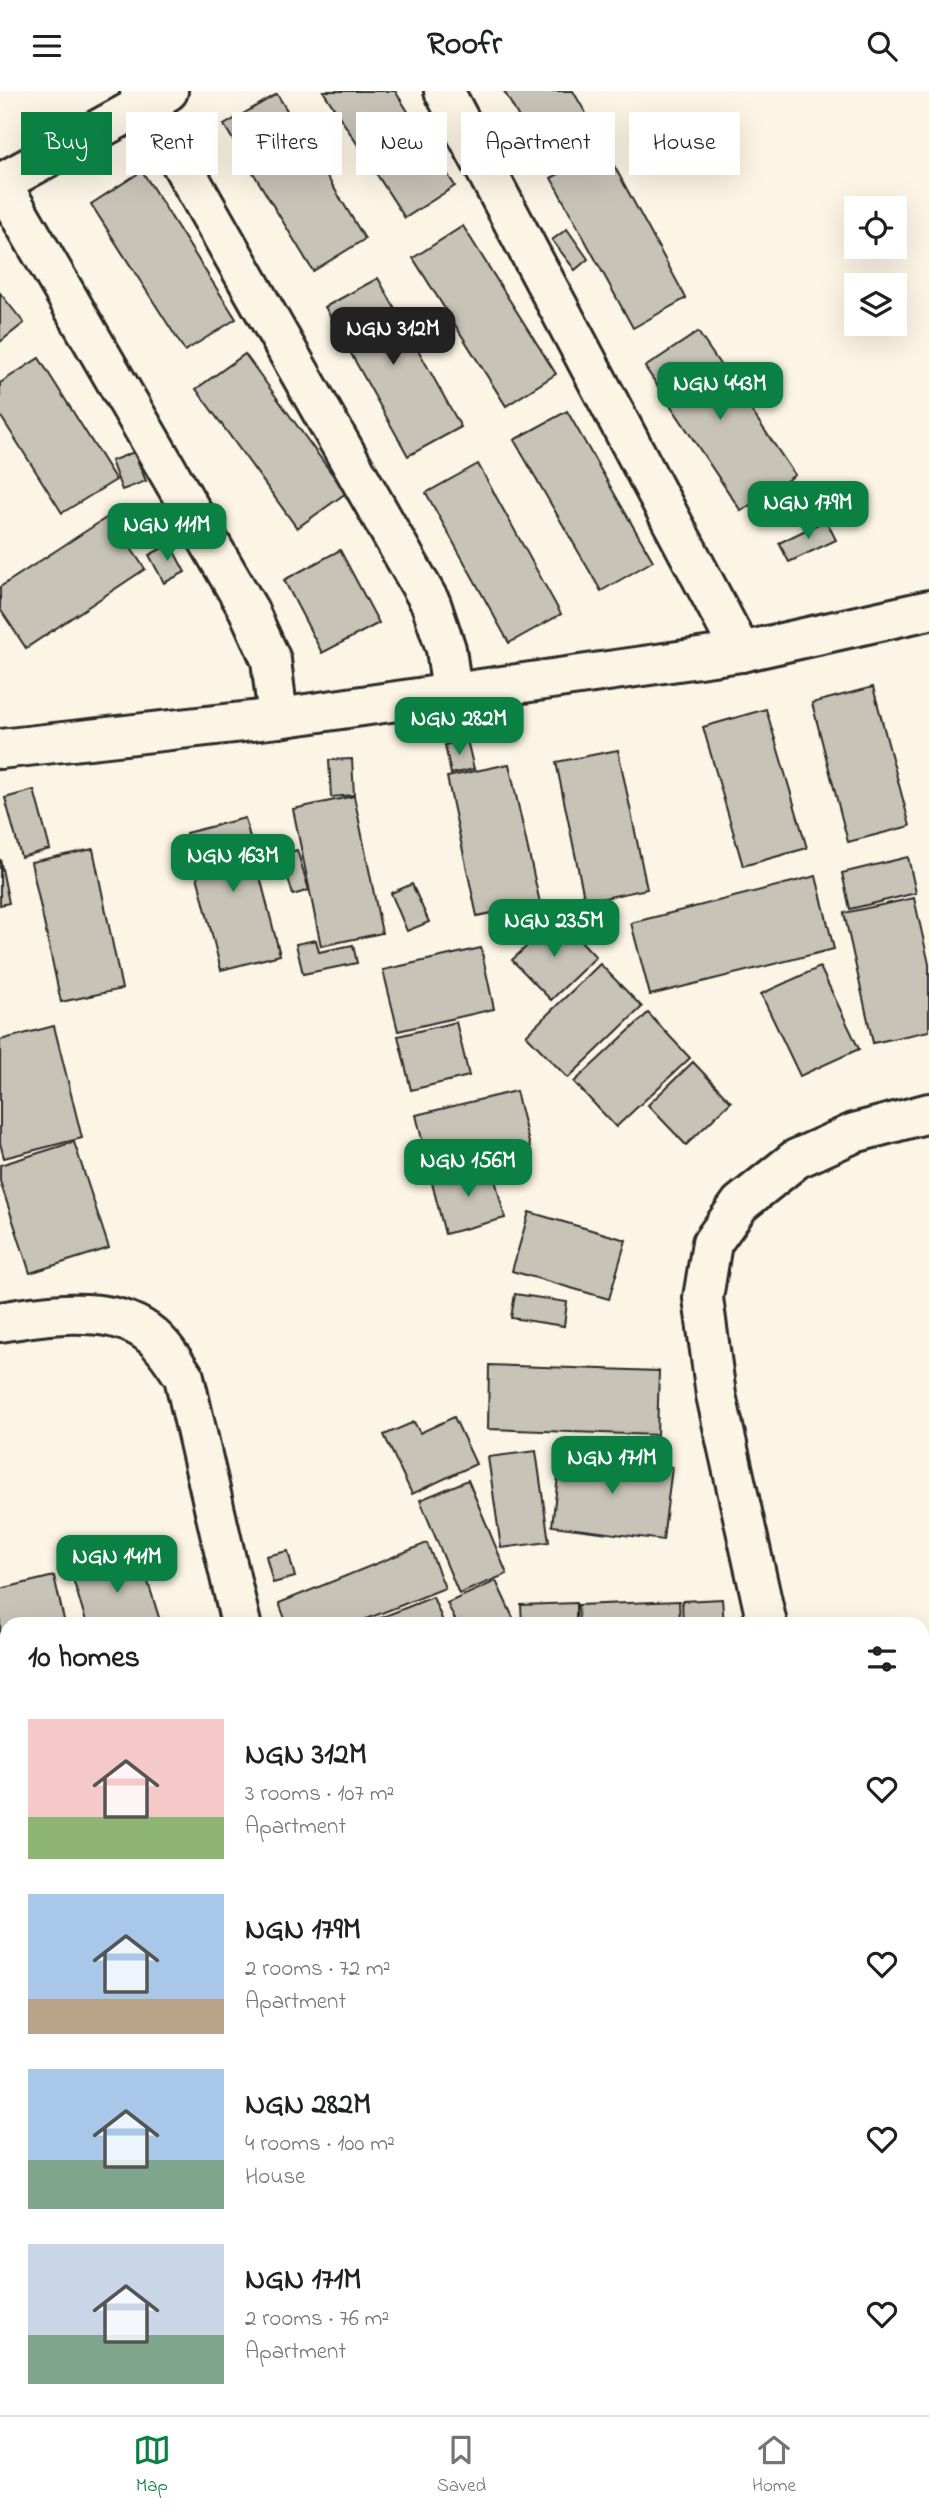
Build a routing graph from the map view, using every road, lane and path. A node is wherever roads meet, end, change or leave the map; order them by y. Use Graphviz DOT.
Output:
graph roads {
  1 [pos="444,91"];
  2 [pos="151,95"];
  3 [pos="1,182"];
  4 [pos="929,610"];
  5 [pos="741,652"];
  6 [pos="452,693"];
  7 [pos="278,717"];
  8 [pos="0,749"];
  9 [pos="929,1113"];
  10 [pos="0,1322"];
  11 [pos="239,1617"];
  12 [pos="765,1617"];
  1 -- 5 [label="street"];
  2 -- 3 [label="street"];
  2 -- 6 [label="street"];
  3 -- 7 [label="street"];
  4 -- 5 [label="street"];
  5 -- 6 [label="street"];
  6 -- 7 [label="street"];
  7 -- 8 [label="street"];
  9 -- 12 [label="street"];
  10 -- 11 [label="street"];
}
